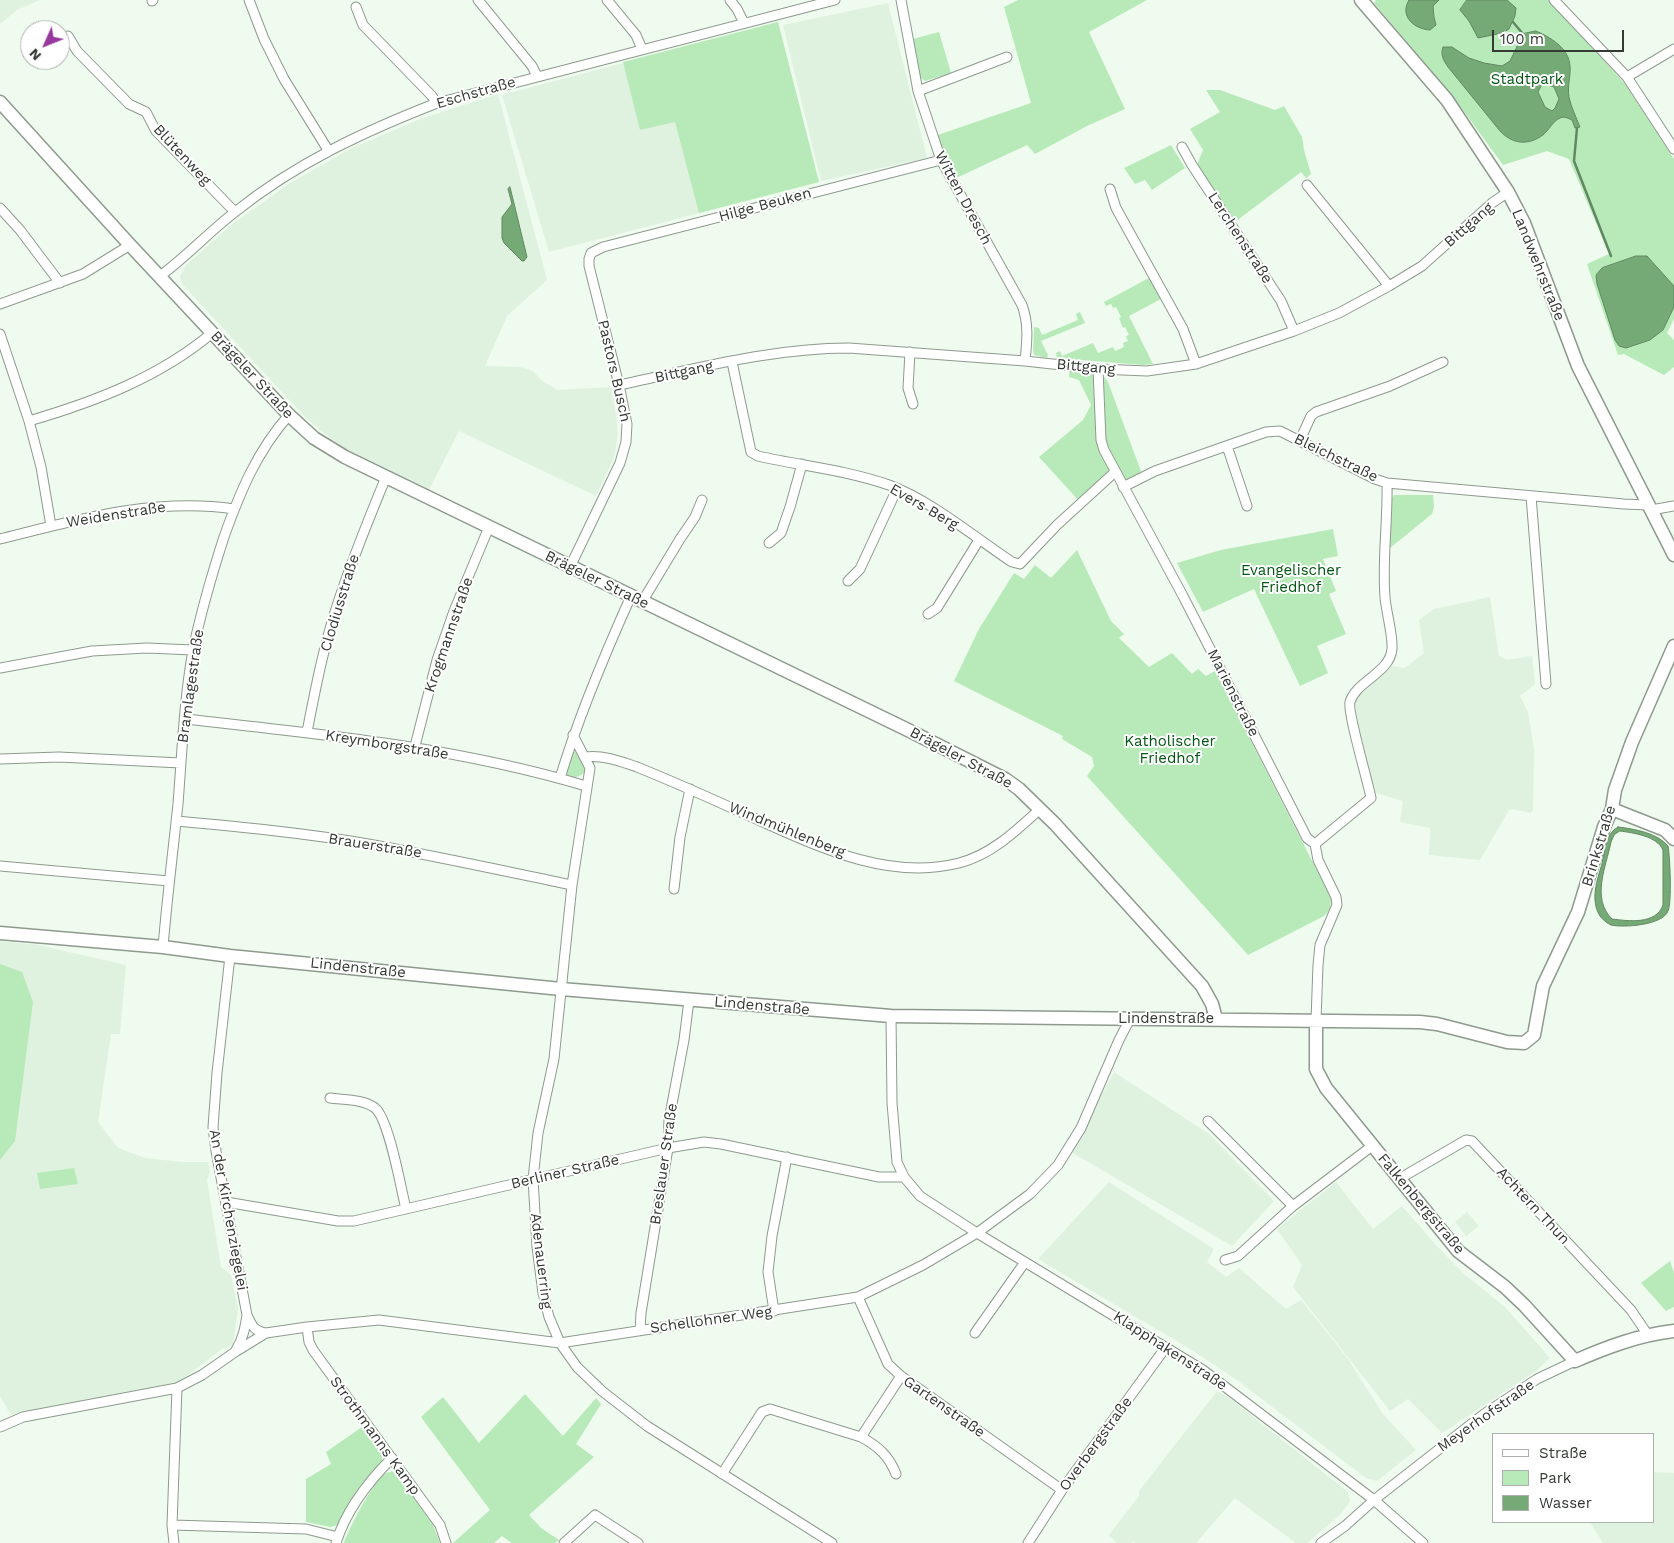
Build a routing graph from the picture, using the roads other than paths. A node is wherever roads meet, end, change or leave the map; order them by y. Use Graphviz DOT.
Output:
graph roads {
  1 [pos="249,0"];
  2 [pos="478,0"];
  3 [pos="607,0"];
  4 [pos="730,0"];
  5 [pos="835,0"];
  6 [pos="901,0"];
  7 [pos="1361,0"];
  8 [pos="1554,0"];
  9 [pos="356,7"];
  10 [pos="744,23"];
  11 [pos="70,39"];
  12 [pos="642,49"];
  13 [pos="1674,49"];
  14 [pos="1007,57"];
  15 [pos="538,76"];
  16 [pos="1627,76"];
  17 [pos="918,91"];
  18 [pos="0,102"];
  19 [pos="436,103"];
  20 [pos="1182,147"];
  21 [pos="1674,149"];
  22 [pos="328,150"];
  23 [pos="940,160"];
  24 [pos="1307,185"];
  25 [pos="1110,189"];
  26 [pos="1508,192"];
  27 [pos="0,208"];
  28 [pos="235,212"];
  29 [pos="130,245"];
  30 [pos="591,254"];
  31 [pos="160,276"];
  32 [pos="60,283"];
  33 [pos="1389,286"];
  34 [pos="0,304"];
  35 [pos="1294,331"];
  36 [pos="212,332"];
  37 [pos="0,334"];
  38 [pos="910,352"];
  39 [pos="1025,361"];
  40 [pos="732,362"];
  41 [pos="1443,362"];
  42 [pos="1196,364"];
  43 [pos="1098,369"];
  44 [pos="619,385"];
  45 [pos="913,404"];
  46 [pos="289,415"];
  47 [pos="29,421"];
  48 [pos="1300,440"];
  49 [pos="1227,446"];
  50 [pos="802,464"];
  51 [pos="1115,472"];
  52 [pos="386,477"];
  53 [pos="1387,483"];
  54 [pos="1123,487"];
  55 [pos="897,489"];
  56 [pos="1530,496"];
  57 [pos="702,500"];
  58 [pos="1247,506"];
  59 [pos="1674,506"];
  60 [pos="1649,508"];
  61 [pos="234,509"];
  62 [pos="51,526"];
  63 [pos="489,527"];
  64 [pos="0,539"];
  65 [pos="979,540"];
  66 [pos="769,543"];
  67 [pos="1674,555"];
  68 [pos="570,567"];
  69 [pos="848,581"];
  70 [pos="636,599"];
  71 [pos="928,614"];
  72 [pos="1674,646"];
  73 [pos="193,650"];
  74 [pos="0,668"];
  75 [pos="1546,684"];
  76 [pos="185,719"];
  77 [pos="307,732"];
  78 [pos="573,735"];
  79 [pos="415,746"];
  80 [pos="585,757"];
  81 [pos="0,759"];
  82 [pos="181,763"];
  83 [pos="560,778"];
  84 [pos="586,786"];
  85 [pos="690,789"];
  86 [pos="1040,809"];
  87 [pos="1612,809"];
  88 [pos="176,821"];
  89 [pos="1674,839"];
  90 [pos="1315,844"];
  91 [pos="0,866"];
  92 [pos="169,881"];
  93 [pos="572,885"];
  94 [pos="674,888"];
  95 [pos="0,933"];
  96 [pos="163,946"];
  97 [pos="230,956"];
  98 [pos="561,989"];
  99 [pos="689,1000"];
  100 [pos="891,1016"];
  101 [pos="1216,1019"];
  102 [pos="1130,1020"];
  103 [pos="1316,1020"];
  104 [pos="1524,1043"];
  105 [pos="330,1098"];
  106 [pos="1208,1121"];
  107 [pos="1372,1146"];
  108 [pos="668,1148"];
  109 [pos="787,1157"];
  110 [pos="904,1177"];
  111 [pos="533,1179"];
  112 [pos="1399,1179"];
  113 [pos="226,1202"];
  114 [pos="1293,1206"];
  115 [pos="406,1209"];
  116 [pos="977,1233"];
  117 [pos="1225,1260"];
  118 [pos="1025,1262"];
  119 [pos="858,1297"];
  120 [pos="774,1311"];
  121 [pos="247,1315"];
  122 [pos="307,1327"];
  123 [pos="640,1330"];
  124 [pos="1674,1330"];
  125 [pos="975,1333"];
  126 [pos="266,1334"];
  127 [pos="1648,1335"];
  128 [pos="560,1343"];
  129 [pos="1166,1347"];
  130 [pos="235,1352"];
  131 [pos="1575,1361"];
  132 [pos="901,1376"];
  133 [pos="177,1388"];
  134 [pos="0,1427"];
  135 [pos="860,1437"];
  136 [pos="392,1458"];
  137 [pos="722,1474"];
  138 [pos="896,1474"];
  139 [pos="1062,1490"];
  140 [pos="1374,1500"];
  141 [pos="172,1525"];
  142 [pos="337,1540"];
  143 [pos="174,1543"];
  144 [pos="446,1543"];
  145 [pos="564,1543"];
  146 [pos="638,1543"];
  147 [pos="832,1543"];
  148 [pos="1028,1543"];
  149 [pos="1321,1543"];
  150 [pos="1423,1543"];
  1 -- 22 [label="street"];
  2 -- 15 [label="street"];
  3 -- 12 [label="street"];
  4 -- 10 [label="street"];
  5 -- 10 [label="street, Eschstraße"];
  6 -- 17 [label="street, Witten Dresch"];
  7 -- 26 [label="street, Landwehrstraße"];
  8 -- 16 [label="street"];
  9 -- 19 [label="street"];
  10 -- 12 [label="street, Eschstraße"];
  11 -- 28 [label="street, Blütenweg"];
  12 -- 15 [label="street, Eschstraße"];
  13 -- 16 [label="street"];
  14 -- 17 [label="street"];
  15 -- 19 [label="street, Eschstraße"];
  16 -- 21 [label="street"];
  17 -- 23 [label="street, Witten Dresch"];
  18 -- 29 [label="street, Brägeler Straße"];
  19 -- 22 [label="street, Eschstraße"];
  20 -- 35 [label="street, Lerchenstraße"];
  22 -- 28 [label="street, Eschstraße"];
  23 -- 30 [label="street, Hilge Beuken"];
  23 -- 39 [label="street, Witten Dresch"];
  24 -- 33 [label="street"];
  25 -- 42 [label="street"];
  26 -- 33 [label="street, Bittgang"];
  26 -- 60 [label="street, Landwehrstraße"];
  27 -- 32 [label="street"];
  28 -- 31 [label="street, Eschstraße"];
  29 -- 31 [label="street, Brägeler Straße"];
  29 -- 32 [label="street"];
  30 -- 44 [label="street, Pastors Busch"];
  31 -- 36 [label="street, Brägeler Straße"];
  32 -- 34 [label="street"];
  33 -- 35 [label="street, Bittgang"];
  35 -- 42 [label="street, Bittgang"];
  36 -- 46 [label="street, Brägeler Straße"];
  36 -- 47 [label="street"];
  37 -- 47 [label="street"];
  38 -- 39 [label="street, Bittgang"];
  38 -- 40 [label="street, Bittgang"];
  38 -- 45 [label="street"];
  39 -- 43 [label="street, Bittgang"];
  40 -- 44 [label="street, Bittgang"];
  40 -- 50 [label="street, Evers Berg"];
  41 -- 48 [label="street"];
  42 -- 43 [label="street, Bittgang"];
  43 -- 51 [label="street, Marienstraße"];
  44 -- 68 [label="street, Pastors Busch"];
  46 -- 52 [label="street, Brägeler Straße"];
  46 -- 61 [label="street, Bramlagestraße"];
  47 -- 62 [label="street"];
  48 -- 49 [label="street, Bleichstraße"];
  48 -- 53 [label="street, Bleichstraße"];
  49 -- 54 [label="street, Bleichstraße"];
  49 -- 58 [label="street"];
  50 -- 55 [label="street, Evers Berg"];
  50 -- 66 [label="street"];
  51 -- 54 [label="street, Marienstraße"];
  51 -- 65 [label="street, Evers Berg"];
  52 -- 63 [label="street, Brägeler Straße"];
  52 -- 77 [label="street, Clodiusstraße"];
  53 -- 56 [label="street, Bleichstraße"];
  53 -- 90 [label="street"];
  54 -- 90 [label="street, Marienstraße"];
  55 -- 65 [label="street, Evers Berg"];
  55 -- 69 [label="street"];
  56 -- 60 [label="street, Bleichstraße"];
  56 -- 75 [label="street"];
  57 -- 70 [label="street"];
  59 -- 60 [label="street, Bleichstraße"];
  60 -- 67 [label="street, Landwehrstraße"];
  61 -- 62 [label="street, Weidenstraße"];
  61 -- 73 [label="street, Bramlagestraße"];
  62 -- 64 [label="street, Weidenstraße"];
  63 -- 68 [label="street, Brägeler Straße"];
  63 -- 79 [label="street, Krogmannstraße"];
  65 -- 71 [label="street"];
  68 -- 70 [label="street, Brägeler Straße"];
  70 -- 78 [label="street"];
  70 -- 86 [label="street, Brägeler Straße"];
  72 -- 87 [label="street, Brinkstraße"];
  73 -- 74 [label="street"];
  73 -- 76 [label="street, Bramlagestraße"];
  76 -- 77 [label="street, Kreymborgstraße"];
  76 -- 82 [label="street, Bramlagestraße"];
  77 -- 79 [label="street, Kreymborgstraße"];
  78 -- 80 [label="street"];
  78 -- 83 [label="street"];
  79 -- 83 [label="street, Kreymborgstraße"];
  80 -- 84 [label="street, Adenauerring"];
  80 -- 85 [label="street, Windmühlenberg"];
  81 -- 82 [label="street"];
  82 -- 88 [label="street, Bramlagestraße"];
  83 -- 84 [label="street, Kreymborgstraße"];
  84 -- 93 [label="street, Adenauerring"];
  85 -- 86 [label="street, Windmühlenberg"];
  85 -- 94 [label="street"];
  86 -- 101 [label="street, Brägeler Straße"];
  87 -- 89 [label="street"];
  87 -- 104 [label="street, Brinkstraße"];
  88 -- 92 [label="street, Bramlagestraße"];
  88 -- 93 [label="street, Brauerstraße"];
  90 -- 103 [label="street, Marienstraße"];
  91 -- 92 [label="street"];
  92 -- 96 [label="street, Bramlagestraße"];
  93 -- 98 [label="street, Adenauerring"];
  95 -- 96 [label="street, Lindenstraße"];
  96 -- 97 [label="street, Lindenstraße"];
  97 -- 98 [label="street, Lindenstraße"];
  97 -- 113 [label="street, An der Kirchenziegelei"];
  98 -- 99 [label="street, Lindenstraße"];
  98 -- 111 [label="street, Adenauerring"];
  99 -- 100 [label="street, Lindenstraße"];
  99 -- 108 [label="street, Breslauer Straße"];
  100 -- 102 [label="street, Lindenstraße"];
  100 -- 110 [label="street"];
  101 -- 102 [label="street, Lindenstraße"];
  101 -- 103 [label="street, Lindenstraße"];
  102 -- 116 [label="street, Schellohner Weg"];
  103 -- 104 [label="street, Lindenstraße"];
  103 -- 107 [label="street, Falkenbergstraße"];
  105 -- 115 [label="street"];
  106 -- 114 [label="street"];
  107 -- 112 [label="street, Falkenbergstraße"];
  107 -- 114 [label="street"];
  108 -- 109 [label="street, Berliner Straße"];
  108 -- 111 [label="street, Berliner Straße"];
  108 -- 123 [label="street, Breslauer Straße"];
  109 -- 110 [label="street, Berliner Straße"];
  109 -- 120 [label="street"];
  110 -- 116 [label="street, Klapphakenstraße"];
  111 -- 115 [label="street, Berliner Straße"];
  111 -- 128 [label="street, Adenauerring"];
  112 -- 127 [label="street, Achtern Thun"];
  112 -- 131 [label="street, Falkenbergstraße"];
  113 -- 115 [label="street, Berliner Straße"];
  113 -- 121 [label="street, An der Kirchenziegelei"];
  114 -- 117 [label="street"];
  116 -- 118 [label="street, Klapphakenstraße"];
  116 -- 119 [label="street, Schellohner Weg"];
  118 -- 125 [label="street"];
  118 -- 129 [label="street, Klapphakenstraße"];
  119 -- 120 [label="street, Schellohner Weg"];
  119 -- 132 [label="street, Gartenstraße"];
  120 -- 123 [label="street, Schellohner Weg"];
  121 -- 126 [label="street, An der Kirchenziegelei"];
  121 -- 130 [label="street, An der Kirchenziegelei"];
  122 -- 126 [label="street, Schellohner Weg"];
  122 -- 128 [label="street, Schellohner Weg"];
  122 -- 136 [label="street, Strothmanns Kamp"];
  123 -- 128 [label="street, Schellohner Weg"];
  124 -- 127 [label="street, Meyerhofstraße"];
  126 -- 130 [label="street, Schellohner Weg"];
  127 -- 131 [label="street, Meyerhofstraße"];
  128 -- 137 [label="street, Adenauerring"];
  129 -- 139 [label="street, Overbergstraße"];
  129 -- 140 [label="street, Klapphakenstraße"];
  130 -- 133 [label="street, Schellohner Weg"];
  131 -- 140 [label="street, Meyerhofstraße"];
  132 -- 135 [label="street"];
  132 -- 139 [label="street, Gartenstraße"];
  133 -- 134 [label="street, Schellohner Weg"];
  133 -- 141 [label="street"];
  135 -- 137 [label="street"];
  135 -- 138 [label="street"];
  136 -- 142 [label="street"];
  136 -- 144 [label="street, Strothmanns Kamp"];
  137 -- 147 [label="street, Adenauerring"];
  139 -- 148 [label="street, Overbergstraße"];
  140 -- 149 [label="street, Meyerhofstraße"];
  140 -- 150 [label="street, Klapphakenstraße"];
  141 -- 142 [label="street"];
  141 -- 143 [label="street"];
  145 -- 146 [label="street"];
}
